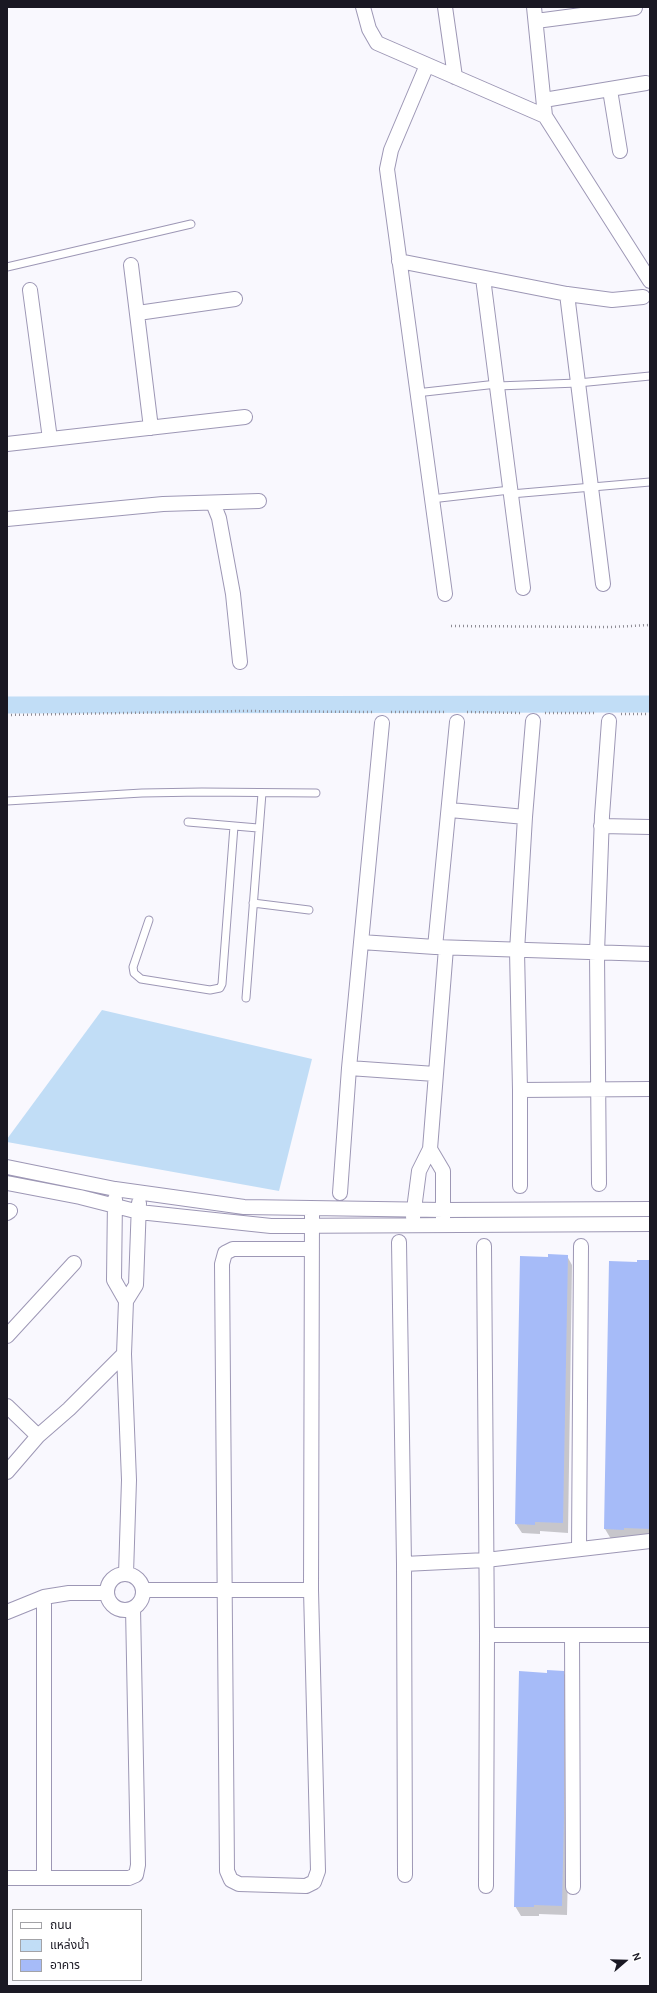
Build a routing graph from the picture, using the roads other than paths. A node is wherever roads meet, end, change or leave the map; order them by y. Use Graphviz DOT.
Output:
graph roads {
  1 [pos="363,7"];
  2 [pos="445,7"];
  3 [pos="534,7"];
  4 [pos="635,8"];
  5 [pos="536,21"];
  6 [pos="427,65"];
  7 [pos="454,77"];
  8 [pos="646,83"];
  9 [pos="610,90"];
  10 [pos="544,100"];
  11 [pos="546,116"];
  12 [pos="620,151"];
  13 [pos="191,224"];
  14 [pos="399,261"];
  15 [pos="131,265"];
  16 [pos="7,267"];
  17 [pos="483,278"];
  18 [pos="650,281"];
  19 [pos="30,290"];
  20 [pos="567,294"];
  21 [pos="648,296"];
  22 [pos="235,299"];
  23 [pos="138,313"];
  24 [pos="650,376"];
  25 [pos="578,383"];
  26 [pos="497,385"];
  27 [pos="416,393"];
  28 [pos="245,417"];
  29 [pos="151,428"];
  30 [pos="50,439"];
  31 [pos="7,444"];
  32 [pos="650,482"];
  33 [pos="591,488"];
  34 [pos="511,492"];
  35 [pos="431,499"];
  36 [pos="259,501"];
  37 [pos="213,502"];
  38 [pos="7,519"];
  39 [pos="603,584"];
  40 [pos="523,588"];
  41 [pos="445,594"];
  42 [pos="240,662"];
  43 [pos="381,715"];
  44 [pos="456,715"];
  45 [pos="534,716"];
  46 [pos="611,716"];
  47 [pos="262,793"];
  48 [pos="316,793"];
  49 [pos="7,801"];
  50 [pos="450,810"];
  51 [pos="525,817"];
  52 [pos="188,822"];
  53 [pos="234,826"];
  54 [pos="602,826"];
  55 [pos="650,827"];
  56 [pos="258,828"];
  57 [pos="253,903"];
  58 [pos="309,910"];
  59 [pos="148,920"];
  60 [pos="361,942"];
  61 [pos="440,948"];
  62 [pos="517,951"];
  63 [pos="597,953"];
  64 [pos="650,954"];
  65 [pos="246,998"];
  66 [pos="348,1068"];
  67 [pos="435,1074"];
  68 [pos="520,1090"];
  69 [pos="599,1090"];
  70 [pos="650,1090"];
  71 [pos="430,1149"];
  72 [pos="7,1168"];
  73 [pos="7,1183"];
  74 [pos="599,1184"];
  75 [pos="520,1186"];
  76 [pos="115,1189"];
  77 [pos="139,1192"];
  78 [pos="340,1193"];
  79 [pos="114,1207"];
  80 [pos="312,1209"];
  81 [pos="414,1210"];
  82 [pos="443,1210"];
  83 [pos="574,1210"];
  84 [pos="650,1210"];
  85 [pos="139,1212"];
  86 [pos="444,1224"];
  87 [pos="650,1224"];
  88 [pos="413,1225"];
  89 [pos="575,1225"];
  90 [pos="311,1226"];
  91 [pos="399,1242"];
  92 [pos="484,1246"];
  93 [pos="581,1246"];
  94 [pos="312,1249"];
  95 [pos="74,1263"];
  96 [pos="126,1301"];
  97 [pos="7,1336"];
  98 [pos="124,1354"];
  99 [pos="7,1406"];
  100 [pos="38,1436"];
  101 [pos="7,1472"];
  102 [pos="650,1541"];
  103 [pos="579,1549"];
  104 [pos="486,1560"];
  105 [pos="404,1564"];
  106 [pos="126,1574"];
  107 [pos="143,1590"];
  108 [pos="311,1590"];
  109 [pos="225,1591"];
  110 [pos="107,1593"];
  111 [pos="44,1597"];
  112 [pos="133,1608"];
  113 [pos="7,1612"];
  114 [pos="487,1635"];
  115 [pos="572,1635"];
  116 [pos="650,1635"];
  117 [pos="405,1875"];
  118 [pos="7,1878"];
  119 [pos="44,1878"];
  120 [pos="486,1886"];
  121 [pos="573,1887"];
  1 -- 6 [label="street"];
  2 -- 7 [label="street"];
  3 -- 5 [label="street"];
  4 -- 5 [label="street"];
  5 -- 10 [label="street"];
  6 -- 7 [label="street"];
  6 -- 14 [label="street"];
  7 -- 11 [label="street"];
  8 -- 9 [label="street"];
  9 -- 10 [label="street"];
  9 -- 12 [label="street"];
  10 -- 11 [label="street"];
  11 -- 18 [label="street"];
  13 -- 16 [label="lane"];
  14 -- 17 [label="street"];
  14 -- 27 [label="street"];
  15 -- 23 [label="street"];
  17 -- 20 [label="street"];
  17 -- 26 [label="street"];
  19 -- 30 [label="street"];
  20 -- 21 [label="street"];
  20 -- 25 [label="street"];
  22 -- 23 [label="street"];
  23 -- 29 [label="street"];
  24 -- 25 [label="lane"];
  25 -- 26 [label="lane"];
  25 -- 33 [label="street"];
  26 -- 27 [label="lane"];
  26 -- 34 [label="street"];
  27 -- 35 [label="street"];
  28 -- 29 [label="street"];
  29 -- 30 [label="street"];
  30 -- 31 [label="street"];
  32 -- 33 [label="lane"];
  33 -- 34 [label="lane"];
  33 -- 39 [label="street"];
  34 -- 35 [label="lane"];
  34 -- 40 [label="street"];
  35 -- 41 [label="street"];
  36 -- 37 [label="street"];
  37 -- 38 [label="street"];
  37 -- 42 [label="street"];
  43 -- 60 [label="street"];
  44 -- 50 [label="street"];
  45 -- 51 [label="street"];
  46 -- 54 [label="street"];
  47 -- 48 [label="lane"];
  47 -- 49 [label="lane"];
  47 -- 56 [label="lane"];
  50 -- 51 [label="street"];
  50 -- 61 [label="street"];
  51 -- 62 [label="street"];
  52 -- 53 [label="lane"];
  53 -- 56 [label="lane"];
  53 -- 59 [label="lane"];
  54 -- 55 [label="street"];
  54 -- 63 [label="street"];
  56 -- 57 [label="lane"];
  57 -- 58 [label="lane"];
  57 -- 65 [label="lane"];
  60 -- 61 [label="street"];
  60 -- 66 [label="street"];
  61 -- 62 [label="street"];
  61 -- 67 [label="street"];
  62 -- 63 [label="street"];
  62 -- 68 [label="street"];
  63 -- 64 [label="street"];
  63 -- 69 [label="street"];
  66 -- 67 [label="street"];
  66 -- 78 [label="street"];
  67 -- 71 [label="street"];
  68 -- 69 [label="street"];
  68 -- 75 [label="street"];
  69 -- 70 [label="street"];
  69 -- 74 [label="street"];
  71 -- 81 [label="street"];
  71 -- 82 [label="street"];
  72 -- 76 [label="street"];
  73 -- 79 [label="street"];
  76 -- 77 [label="street"];
  76 -- 79 [label="street"];
  77 -- 80 [label="street"];
  77 -- 85 [label="street"];
  79 -- 85 [label="street"];
  79 -- 96 [label="street"];
  80 -- 81 [label="street"];
  80 -- 90 [label="street"];
  81 -- 82 [label="street"];
  81 -- 88 [label="street"];
  82 -- 83 [label="street"];
  82 -- 86 [label="street"];
  83 -- 84 [label="street"];
  83 -- 89 [label="street"];
  85 -- 90 [label="street"];
  85 -- 96 [label="street"];
  86 -- 88 [label="street"];
  86 -- 89 [label="street"];
  87 -- 89 [label="street"];
  88 -- 90 [label="street"];
  90 -- 94 [label="street"];
  91 -- 105 [label="street"];
  92 -- 104 [label="street"];
  93 -- 103 [label="street"];
  94 -- 108 [label="street"];
  94 -- 109 [label="street"];
  95 -- 97 [label="street"];
  96 -- 98 [label="street"];
  98 -- 100 [label="street"];
  98 -- 106 [label="street"];
  99 -- 100 [label="street"];
  100 -- 101 [label="street"];
  102 -- 103 [label="street"];
  103 -- 104 [label="street"];
  104 -- 105 [label="street"];
  104 -- 114 [label="street"];
  105 -- 117 [label="street"];
  106 -- 107 [label="street"];
  106 -- 110 [label="street"];
  107 -- 109 [label="street"];
  107 -- 112 [label="street"];
  108 -- 109 [label="street"];
  108 -- 109 [label="street"];
  110 -- 111 [label="street"];
  110 -- 112 [label="street"];
  111 -- 113 [label="street"];
  111 -- 119 [label="street"];
  112 -- 119 [label="street"];
  114 -- 115 [label="street"];
  114 -- 120 [label="street"];
  115 -- 116 [label="street"];
  115 -- 121 [label="street"];
  118 -- 119 [label="street"];
}
